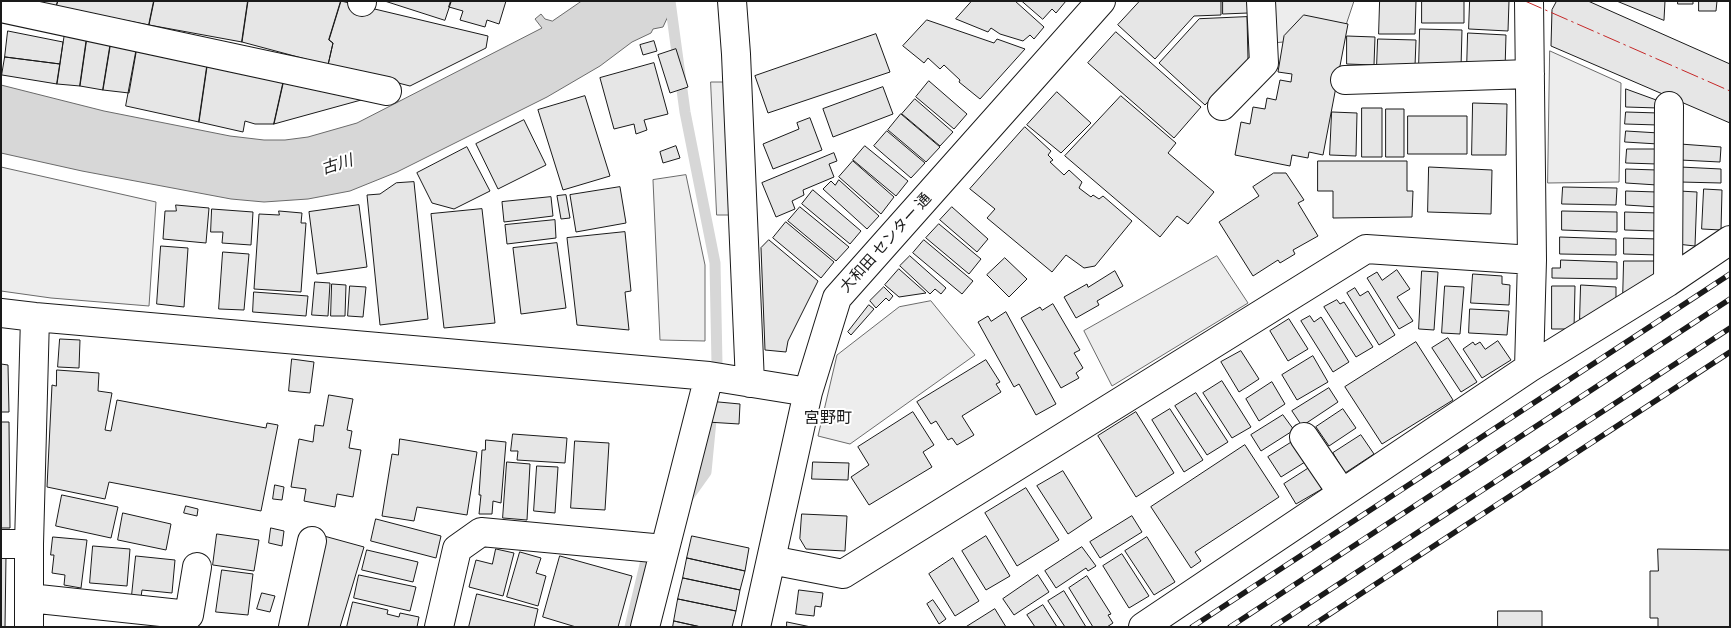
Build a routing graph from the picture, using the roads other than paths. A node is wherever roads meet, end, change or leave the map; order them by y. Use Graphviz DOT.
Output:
graph roads {
  1 [pos="732,1"];
  2 [pos="1101,1"];
  3 [pos="1261,1"];
  4 [pos="1529,1"];
  5 [pos="1,8"];
  6 [pos="1530,74"];
  7 [pos="1345,80"];
  8 [pos="387,91"];
  9 [pos="1222,106"];
  10 [pos="1669,106"];
  11 [pos="1730,240"];
  12 [pos="1532,260"];
  13 [pos="1668,282"];
  14 [pos="1,313"];
  15 [pos="35,317"];
  16 [pos="1529,368"];
  17 [pos="709,376"];
  18 [pos="750,383"];
  19 [pos="808,392"];
  20 [pos="1304,437"];
  21 [pos="1342,493"];
  22 [pos="312,541"];
  23 [pos="1,544"];
  24 [pos="29,544"];
  25 [pos="664,549"];
  26 [pos="771,560"];
  27 [pos="197,567"];
  28 [pos="29,598"];
  29 [pos="29,627"];
  30 [pos="293,627"];
  31 [pos="439,627"];
  32 [pos="644,627"];
  33 [pos="756,627"];
  34 [pos="1143,627"];
  1 -- 18 [label="street"];
  2 -- 19 [label="street, 大和田 センター 通"];
  3 -- 9 [label="street"];
  4 -- 6 [label="street"];
  5 -- 8 [label="street"];
  6 -- 7 [label="street"];
  6 -- 12 [label="street"];
  10 -- 13 [label="street"];
  11 -- 13 [label="street"];
  12 -- 16 [label="street"];
  12 -- 26 [label="street"];
  13 -- 16 [label="street"];
  14 -- 15 [label="street"];
  15 -- 17 [label="street"];
  15 -- 24 [label="street"];
  16 -- 21 [label="street"];
  17 -- 18 [label="street"];
  17 -- 25 [label="street"];
  18 -- 19 [label="street"];
  19 -- 26 [label="street, 大和田 センター 通"];
  20 -- 21 [label="street"];
  21 -- 34 [label="street"];
  22 -- 30 [label="street"];
  23 -- 24 [label="street"];
  24 -- 28 [label="street"];
  25 -- 31 [label="street"];
  25 -- 32 [label="street"];
  26 -- 33 [label="street, 大和田 センター 通"];
  27 -- 28 [label="street"];
  28 -- 29 [label="street"];
}
